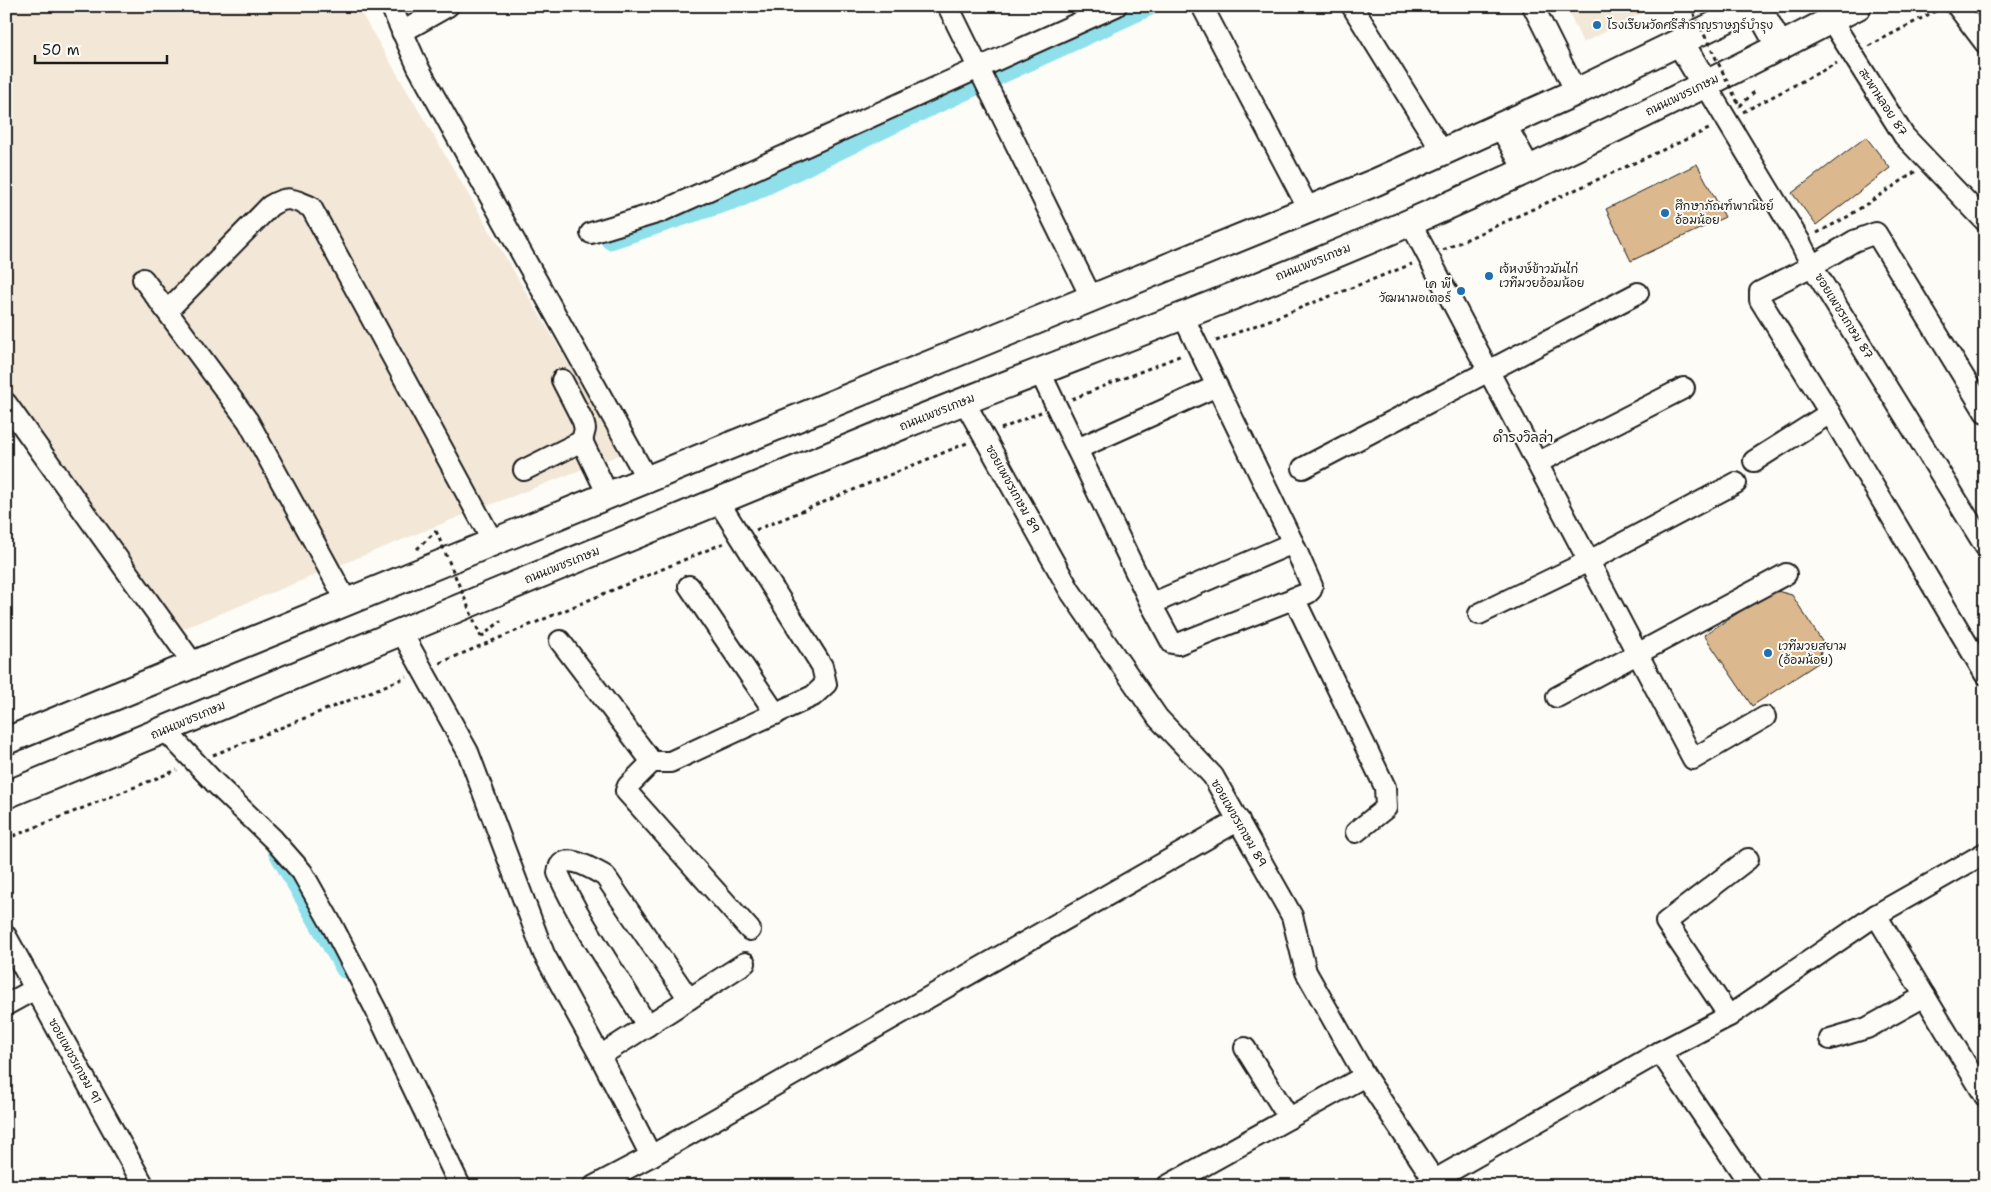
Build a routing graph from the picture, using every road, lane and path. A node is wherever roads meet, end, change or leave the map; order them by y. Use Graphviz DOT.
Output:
graph roads {
  1 [pos="391,6"];
  2 [pos="448,6"];
  3 [pos="948,6"];
  4 [pos="1116,6"];
  5 [pos="1202,6"];
  6 [pos="1352,6"];
  7 [pos="1533,6"];
  8 [pos="1690,6"];
  9 [pos="1755,6"];
  10 [pos="1858,6"];
  11 [pos="1957,6"];
  12 [pos="1831,20"];
  13 [pos="402,32"];
  14 [pos="1680,42"];
  15 [pos="1985,43"];
  16 [pos="1780,47"];
  17 [pos="982,76"];
  18 [pos="1705,84"];
  19 [pos="1756,90"];
  20 [pos="1576,92"];
  21 [pos="1503,126"];
  22 [pos="1443,153"];
  23 [pos="1930,162"];
  24 [pos="1527,169"];
  25 [pos="1309,210"];
  26 [pos="1985,221"];
  27 [pos="1410,222"];
  28 [pos="591,233"];
  29 [pos="1800,242"];
  30 [pos="1812,266"];
  31 [pos="143,279"];
  32 [pos="1638,292"];
  33 [pos="1092,299"];
  34 [pos="167,311"];
  35 [pos="1183,316"];
  36 [pos="1488,371"];
  37 [pos="1040,372"];
  38 [pos="562,380"];
  39 [pos="1217,386"];
  40 [pos="1684,388"];
  41 [pos="964,401"];
  42 [pos="6,403"];
  43 [pos="1985,412"];
  44 [pos="1830,413"];
  45 [pos="582,441"];
  46 [pos="1077,448"];
  47 [pos="1754,461"];
  48 [pos="1537,463"];
  49 [pos="1303,468"];
  50 [pos="524,470"];
  51 [pos="647,479"];
  52 [pos="1736,484"];
  53 [pos="608,495"];
  54 [pos="718,501"];
  55 [pos="494,542"];
  56 [pos="1293,543"];
  57 [pos="1985,546"];
  58 [pos="417,548"];
  59 [pos="1589,561"];
  60 [pos="1786,574"];
  61 [pos="688,586"];
  62 [pos="1294,598"];
  63 [pos="347,602"];
  64 [pos="1151,604"];
  65 [pos="1480,614"];
  66 [pos="501,621"];
  67 [pos="401,631"];
  68 [pos="560,641"];
  69 [pos="1638,655"];
  70 [pos="194,665"];
  71 [pos="1985,674"];
  72 [pos="1557,698"];
  73 [pos="776,714"];
  74 [pos="1766,717"];
  75 [pos="165,730"];
  76 [pos="6,741"];
  77 [pos="652,762"];
  78 [pos="171,764"];
  79 [pos="182,777"];
  80 [pos="6,795"];
  81 [pos="1239,820"];
  82 [pos="1356,832"];
  83 [pos="1985,853"];
  84 [pos="1748,859"];
  85 [pos="1876,915"];
  86 [pos="750,930"];
  87 [pos="6,936"];
  88 [pos="745,963"];
  89 [pos="35,989"];
  90 [pos="1925,996"];
  91 [pos="689,999"];
  92 [pos="6,1005"];
  93 [pos="1729,1016"];
  94 [pos="646,1026"];
  95 [pos="1830,1039"];
  96 [pos="1245,1048"];
  97 [pos="1660,1052"];
  98 [pos="600,1056"];
  99 [pos="1365,1076"];
  100 [pos="1985,1096"];
  101 [pos="1288,1118"];
  102 [pos="651,1156"];
  103 [pos="1432,1184"];
  104 [pos="144,1186"];
  105 [pos="460,1186"];
  106 [pos="594,1186"];
  107 [pos="1167,1186"];
  108 [pos="1751,1186"];
  1 -- 13 [label="street"];
  2 -- 13 [label="street"];
  3 -- 17 [label="street"];
  4 -- 17 [label="street"];
  5 -- 25 [label="street"];
  6 -- 22 [label="street"];
  7 -- 20 [label="street"];
  8 -- 19 [label="path, bridge"];
  9 -- 14 [label="main road"];
  9 -- 16 [label="main road"];
  10 -- 12 [label="main road, ถนนเพชรเกษม"];
  11 -- 15 [label="street"];
  12 -- 16 [label="main road, ถนนเพชรเกษม"];
  12 -- 23 [label="street, สะพานลอย 87"];
  13 -- 51 [label="street"];
  14 -- 18 [label="main road"];
  14 -- 20 [label="main road"];
  16 -- 18 [label="main road, ถนนเพชรเกษม"];
  17 -- 28 [label="street"];
  17 -- 33 [label="street"];
  18 -- 24 [label="main road, ถนนเพชรเกษม"];
  18 -- 29 [label="street, ซอยเพชรเกษม 87"];
  20 -- 21 [label="main road"];
  21 -- 22 [label="main road"];
  21 -- 24 [label="main road"];
  22 -- 25 [label="main road"];
  23 -- 26 [label="street, สะพานลอย 87"];
  23 -- 29 [label="path"];
  24 -- 27 [label="main road, ถนนเพชรเกษม"];
  25 -- 33 [label="main road"];
  27 -- 35 [label="main road, ถนนเพชรเกษม"];
  27 -- 36 [label="street"];
  29 -- 30 [label="street, ซอยเพชรเกษม 87"];
  30 -- 43 [label="street"];
  30 -- 44 [label="street"];
  30 -- 57 [label="street, ซอยเพชรเกษม 87"];
  31 -- 34 [label="street"];
  32 -- 36 [label="street"];
  33 -- 51 [label="main road"];
  34 -- 55 [label="street"];
  34 -- 63 [label="street"];
  35 -- 37 [label="main road, ถนนเพชรเกษม"];
  35 -- 39 [label="street"];
  36 -- 48 [label="street"];
  36 -- 49 [label="street"];
  37 -- 41 [label="main road, ถนนเพชรเกษม"];
  37 -- 46 [label="street"];
  38 -- 45 [label="street"];
  39 -- 46 [label="street"];
  39 -- 56 [label="street"];
  40 -- 48 [label="street"];
  41 -- 54 [label="main road, ถนนเพชรเกษม"];
  41 -- 81 [label="street, ซอยเพชรเกษม 89"];
  42 -- 70 [label="street"];
  44 -- 47 [label="street"];
  44 -- 71 [label="street"];
  45 -- 50 [label="street"];
  45 -- 53 [label="street"];
  46 -- 64 [label="street"];
  48 -- 59 [label="street"];
  51 -- 53 [label="main road"];
  52 -- 59 [label="street"];
  53 -- 55 [label="main road"];
  54 -- 67 [label="main road, ถนนเพชรเกษม"];
  54 -- 73 [label="street"];
  55 -- 63 [label="main road"];
  56 -- 62 [label="street"];
  56 -- 64 [label="street"];
  58 -- 66 [label="path, bridge"];
  59 -- 65 [label="street"];
  59 -- 69 [label="street"];
  60 -- 69 [label="street"];
  61 -- 73 [label="street"];
  62 -- 64 [label="street"];
  62 -- 82 [label="street"];
  63 -- 70 [label="main road"];
  67 -- 75 [label="main road, ถนนเพชรเกษม"];
  67 -- 98 [label="street"];
  68 -- 77 [label="street"];
  69 -- 72 [label="street"];
  69 -- 74 [label="street"];
  70 -- 76 [label="main road"];
  73 -- 77 [label="street"];
  75 -- 80 [label="main road, ถนนเพชรเกษม"];
  75 -- 105 [label="street"];
  77 -- 86 [label="street"];
  78 -- 79 [label="path"];
  81 -- 99 [label="street, ซอยเพชรเกษม 89"];
  81 -- 102 [label="street"];
  83 -- 85 [label="street"];
  84 -- 93 [label="street"];
  85 -- 90 [label="street"];
  85 -- 93 [label="street"];
  87 -- 89 [label="street, ซอยเพชรเกษม 91"];
  88 -- 91 [label="street"];
  89 -- 92 [label="street"];
  89 -- 104 [label="street, ซอยเพชรเกษม 91"];
  90 -- 95 [label="street"];
  90 -- 100 [label="street"];
  91 -- 94 [label="street"];
  91 -- 94 [label="street"];
  93 -- 97 [label="street"];
  94 -- 98 [label="street"];
  96 -- 101 [label="street"];
  97 -- 103 [label="street"];
  97 -- 108 [label="street"];
  98 -- 102 [label="street"];
  99 -- 101 [label="street"];
  99 -- 103 [label="street, ซอยเพชรเกษม 89"];
  101 -- 107 [label="street"];
  102 -- 106 [label="street"];
}
